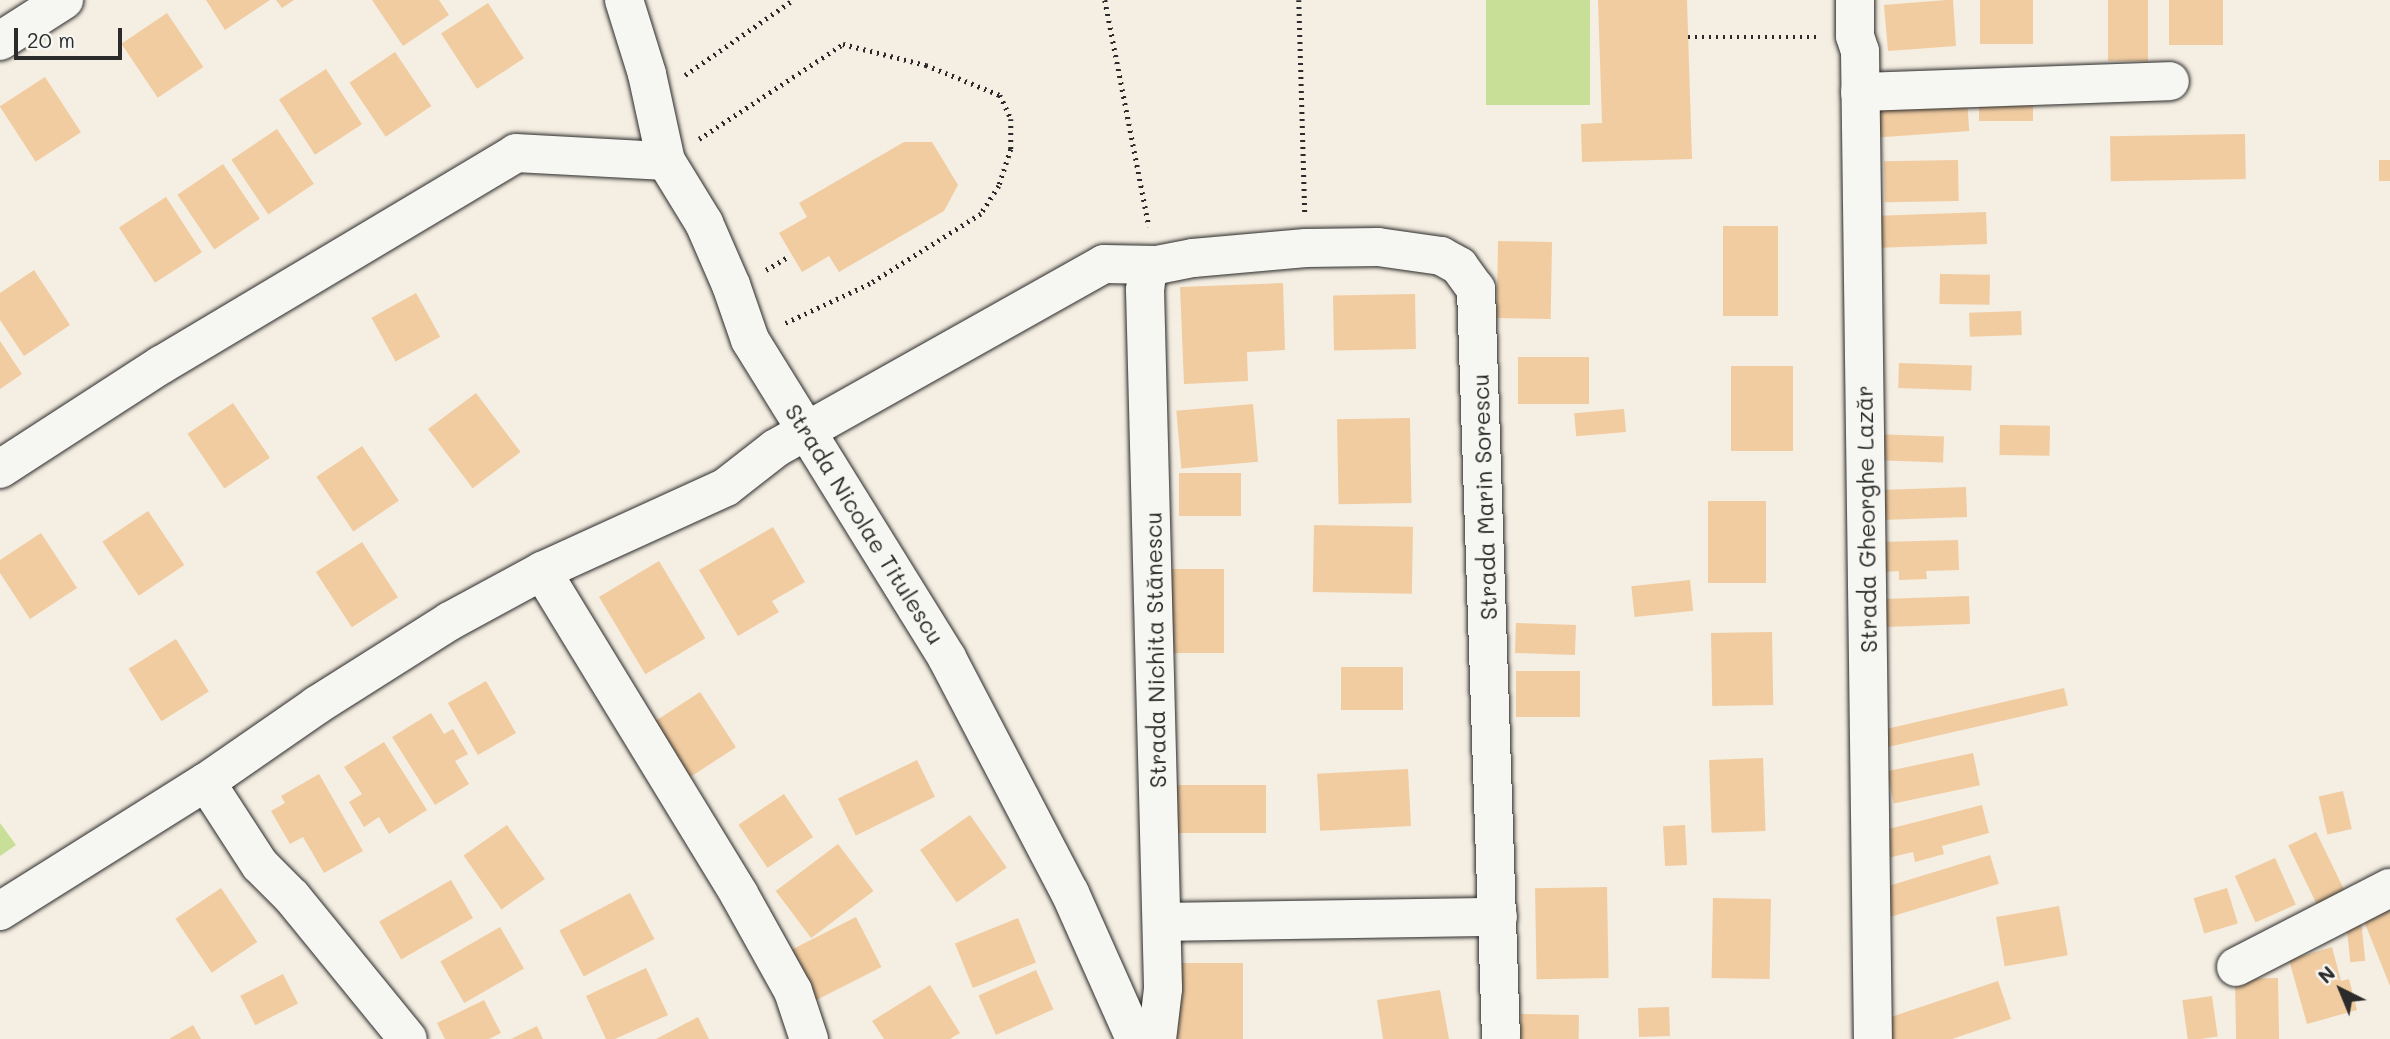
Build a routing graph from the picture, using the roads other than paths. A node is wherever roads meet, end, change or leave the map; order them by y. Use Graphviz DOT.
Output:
graph roads {
  1 [pos="64,0"];
  2 [pos="624,0"];
  3 [pos="1855,18"];
  4 [pos="0,41"];
  5 [pos="2170,81"];
  6 [pos="1860,92"];
  7 [pos="666,161"];
  8 [pos="1157,265"];
  9 [pos="808,432"];
  10 [pos="0,469"];
  11 [pos="542,571"];
  12 [pos="206,782"];
  13 [pos="2390,888"];
  14 [pos="0,911"];
  15 [pos="1498,917"];
  16 [pos="1162,922"];
  17 [pos="2236,967"];
  18 [pos="408,1039"];
  19 [pos="809,1039"];
  20 [pos="1135,1039"];
  21 [pos="1157,1039"];
  22 [pos="1502,1039"];
  23 [pos="1873,1039"];
  1 -- 4 [label="street"];
  2 -- 7 [label="street, Strada Nicolae Titulescu"];
  3 -- 6 [label="street, Strada Gheorghe Lazăr"];
  5 -- 6 [label="street"];
  6 -- 23 [label="street, Strada Gheorghe Lazăr"];
  7 -- 9 [label="street, Strada Nicolae Titulescu"];
  7 -- 10 [label="street"];
  8 -- 9 [label="street, Strada Marin Sorescu"];
  8 -- 15 [label="street, Strada Marin Sorescu"];
  8 -- 16 [label="street, Strada Nichita Stănescu"];
  9 -- 11 [label="street, Strada Marin Sorescu"];
  9 -- 20 [label="street, Strada Nicolae Titulescu"];
  11 -- 12 [label="street, Strada Marin Sorescu"];
  11 -- 19 [label="street"];
  12 -- 14 [label="street, Strada Marin Sorescu"];
  12 -- 18 [label="street"];
  13 -- 17 [label="street"];
  15 -- 16 [label="street"];
  15 -- 22 [label="street, Strada Marin Sorescu"];
  16 -- 21 [label="street, Strada Nichita Stănescu"];
}
